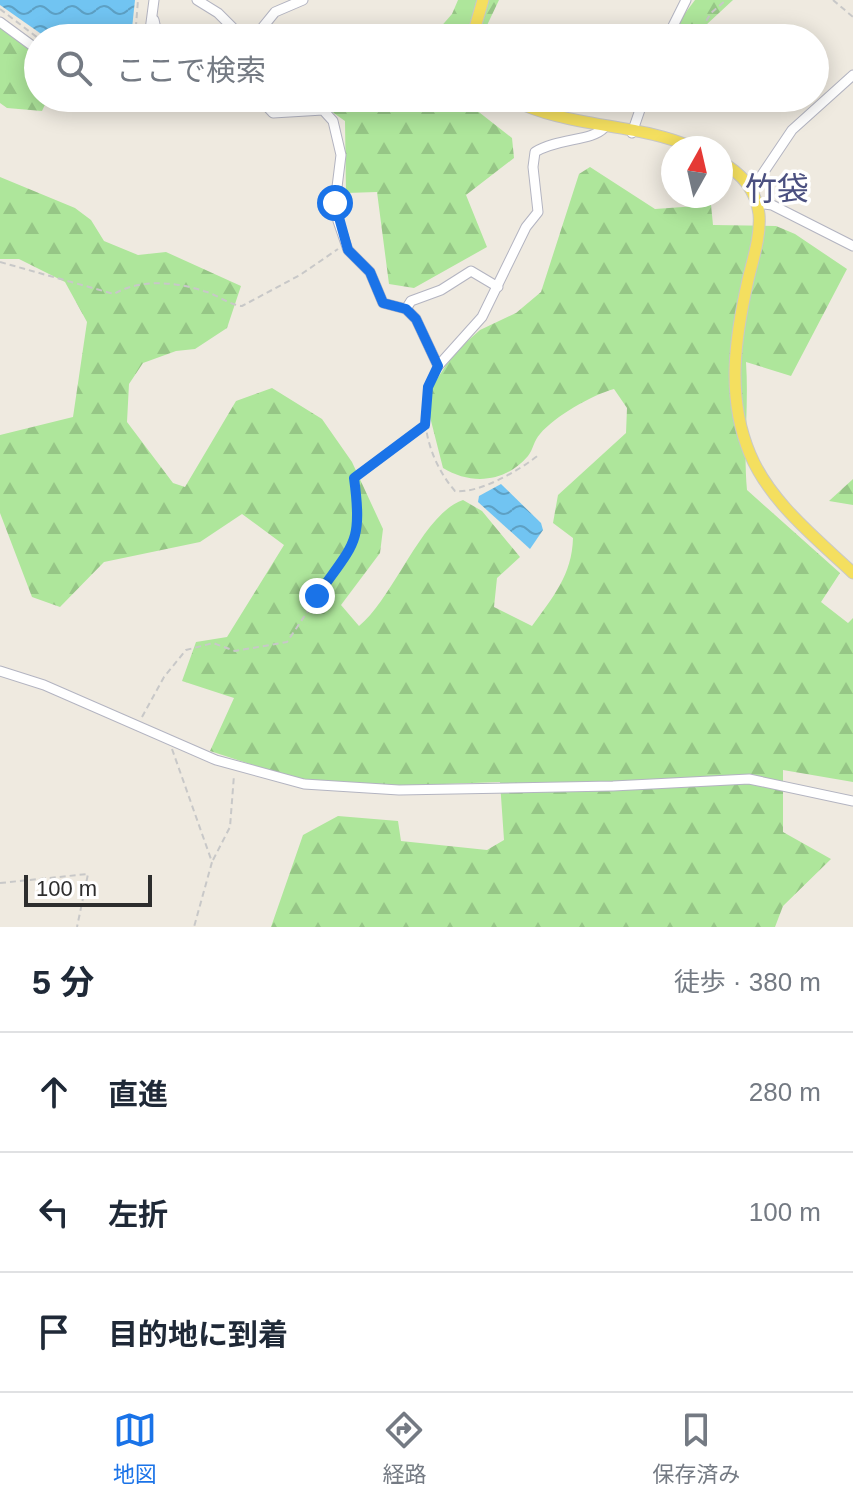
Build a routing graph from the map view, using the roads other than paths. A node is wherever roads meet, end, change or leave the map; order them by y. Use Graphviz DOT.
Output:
graph roads {
  1 [pos="154,0"];
  2 [pos="197,0"];
  3 [pos="303,0"];
  4 [pos="483,0"];
  5 [pos="686,0"];
  6 [pos="152,13"];
  7 [pos="0,22"];
  8 [pos="151,24"];
  9 [pos="155,24"];
  10 [pos="229,24"];
  11 [pos="265,24"];
  12 [pos="476,24"];
  13 [pos="674,24"];
  14 [pos="24,40"];
  15 [pos="853,75"];
  16 [pos="829,97"];
  17 [pos="325,112"];
  18 [pos="548,112"];
  19 [pos="639,112"];
  20 [pos="812,112"];
  21 [pos="604,128"];
  22 [pos="632,133"];
  23 [pos="661,137"];
  24 [pos="733,170"];
  25 [pos="751,191"];
  26 [pos="757,203"];
  27 [pos="853,246"];
  28 [pos="498,287"];
  29 [pos="406,309"];
  30 [pos="853,573"];
  31 [pos="0,671"];
  32 [pos="853,801"];
  1 -- 6 [label="street"];
  2 -- 10 [label="street"];
  3 -- 11 [label="street"];
  4 -- 12 [label="main road"];
  5 -- 13 [label="street"];
  6 -- 8 [label="street"];
  6 -- 9 [label="street"];
  7 -- 14 [label="street"];
  15 -- 16 [label="street"];
  17 -- 29 [label="street"];
  18 -- 21 [label="main road"];
  19 -- 22 [label="street"];
  20 -- 25 [label="street"];
  21 -- 22 [label="main road"];
  21 -- 28 [label="street"];
  22 -- 23 [label="main road"];
  24 -- 25 [label="main road"];
  25 -- 26 [label="main road"];
  26 -- 27 [label="street"];
  26 -- 30 [label="main road"];
  28 -- 29 [label="street"];
  28 -- 29 [label="street"];
  31 -- 32 [label="street"];
}
